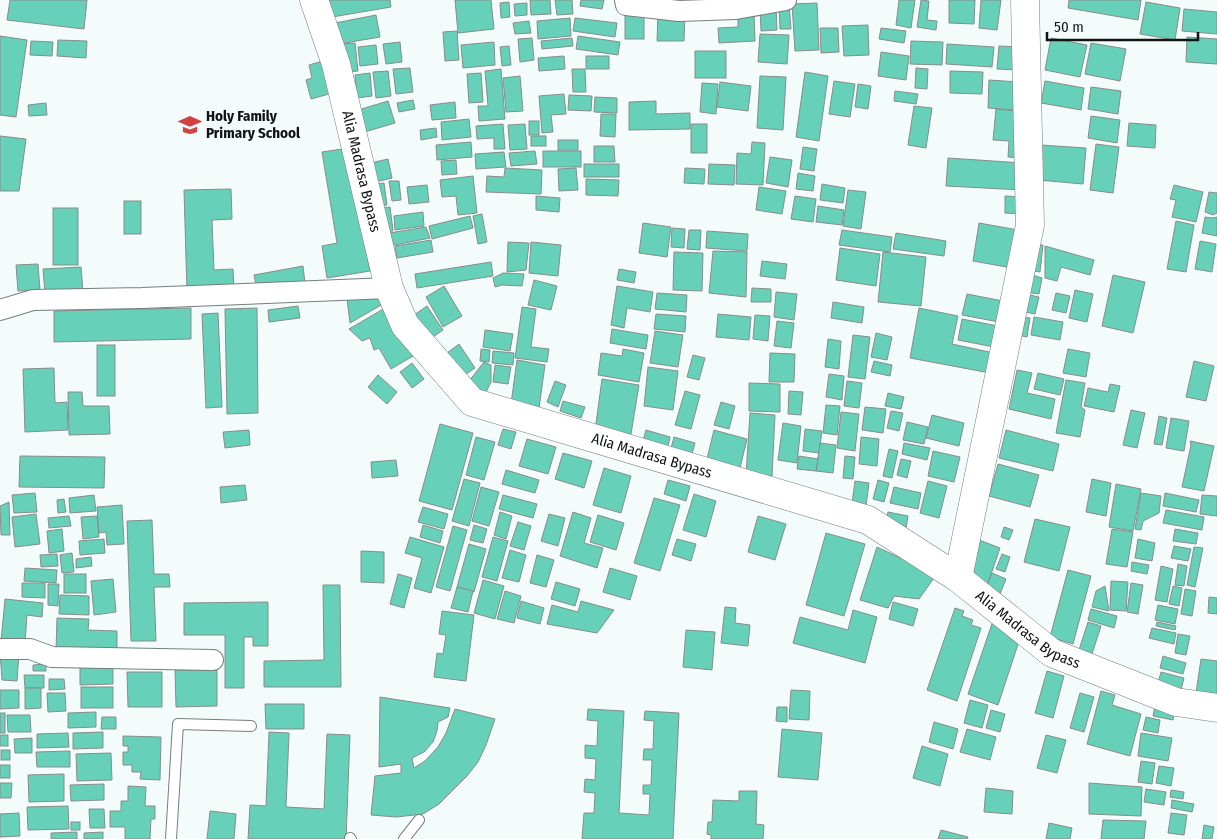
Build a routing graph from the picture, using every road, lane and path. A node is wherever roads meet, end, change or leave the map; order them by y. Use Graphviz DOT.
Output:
graph roads {
  1 [pos="314,0"];
  2 [pos="625,0"];
  3 [pos="786,0"];
  4 [pos="1025,0"];
  5 [pos="389,288"];
  6 [pos="0,310"];
  7 [pos="958,578"];
  8 [pos="0,649"];
  9 [pos="213,660"];
  10 [pos="1217,708"];
  11 [pos="251,726"];
  12 [pos="419,820"];
  13 [pos="171,839"];
  14 [pos="404,839"];
  1 -- 5 [label="street, Alia Madrasa Bypass"];
  2 -- 3 [label="street"];
  4 -- 7 [label="street"];
  5 -- 6 [label="street"];
  5 -- 7 [label="street, Alia Madrasa Bypass"];
  7 -- 10 [label="street, Alia Madrasa Bypass"];
  8 -- 9 [label="street"];
  11 -- 13 [label="lane"];
  12 -- 14 [label="lane"];
}
